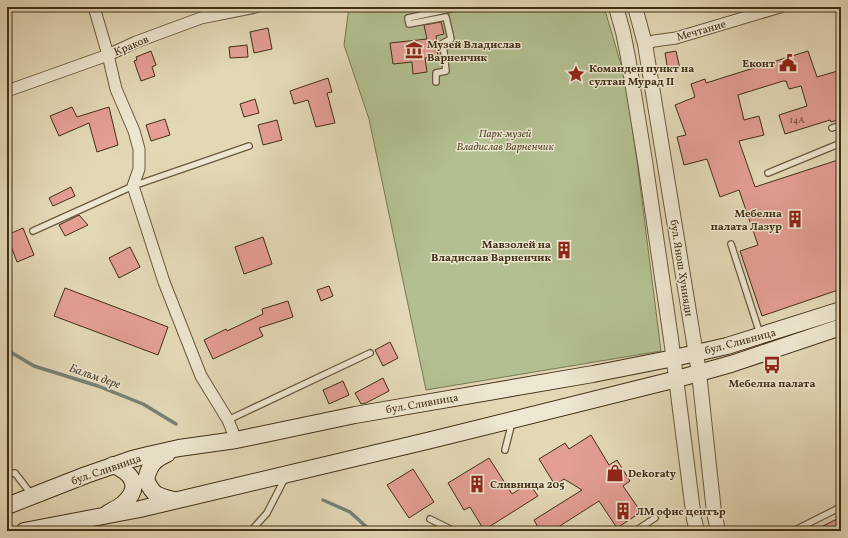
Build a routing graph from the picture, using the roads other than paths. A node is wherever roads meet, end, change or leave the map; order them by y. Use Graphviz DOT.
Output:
graph roads {
  1 [pos="94,7"];
  2 [pos="256,7"];
  3 [pos="459,7"];
  4 [pos="616,7"];
  5 [pos="635,7"];
  6 [pos="780,7"];
  7 [pos="645,44"];
  8 [pos="108,55"];
  9 [pos="436,82"];
  10 [pos="7,92"];
  11 [pos="841,126"];
  12 [pos="832,128"];
  13 [pos="841,143"];
  14 [pos="249,146"];
  15 [pos="768,174"];
  16 [pos="133,186"];
  17 [pos="33,231"];
  18 [pos="731,244"];
  19 [pos="841,310"];
  20 [pos="841,326"];
  21 [pos="760,336"];
  22 [pos="696,352"];
  23 [pos="370,353"];
  24 [pos="674,358"];
  25 [pos="699,372"];
  26 [pos="677,379"];
  27 [pos="228,420"];
  28 [pos="512,420"];
  29 [pos="236,440"];
  30 [pos="179,448"];
  31 [pos="505,450"];
  32 [pos="113,465"];
  33 [pos="7,474"];
  34 [pos="287,474"];
  35 [pos="34,496"];
  36 [pos="174,500"];
  37 [pos="7,506"];
  38 [pos="841,507"];
  39 [pos="102,516"];
  40 [pos="655,518"];
  41 [pos="430,519"];
  42 [pos="24,531"];
  43 [pos="251,531"];
  44 [pos="454,531"];
  45 [pos="635,531"];
  46 [pos="697,531"];
  47 [pos="718,531"];
  48 [pos="793,531"];
  1 -- 8 [label="street"];
  2 -- 8 [label="street, Краков"];
  3 -- 9 [label="lane"];
  4 -- 24 [label="street, бул. Янош Хунияди"];
  5 -- 7 [label="street, бул. Янош Хунияди"];
  6 -- 7 [label="street, Мечтание"];
  7 -- 22 [label="street, бул. Янош Хунияди"];
  8 -- 10 [label="street, Краков"];
  8 -- 16 [label="street"];
  11 -- 12 [label="lane"];
  13 -- 15 [label="lane"];
  14 -- 16 [label="lane"];
  16 -- 17 [label="lane"];
  16 -- 27 [label="street"];
  18 -- 21 [label="lane"];
  19 -- 21 [label="main road, бул. Сливница"];
  20 -- 25 [label="main road, бул. Сливница"];
  21 -- 22 [label="main road, бул. Сливница"];
  22 -- 24 [label="main road, бул. Сливница"];
  22 -- 25 [label="street, бул. Янош Хунияди"];
  23 -- 27 [label="lane"];
  24 -- 26 [label="street, бул. Янош Хунияди"];
  24 -- 29 [label="main road, бул. Сливница"];
  25 -- 26 [label="main road, бул. Сливница"];
  25 -- 47 [label="street, бул. Янош Хунияди"];
  26 -- 28 [label="main road, бул. Сливница"];
  26 -- 46 [label="street, бул. Янош Хунияди"];
  27 -- 29 [label="street"];
  28 -- 31 [label="lane"];
  28 -- 34 [label="main road, бул. Сливница"];
  29 -- 30 [label="main road, бул. Сливница"];
  30 -- 32 [label="main road, бул. Сливница"];
  30 -- 36 [label="main road"];
  32 -- 35 [label="main road, бул. Сливница"];
  32 -- 39 [label="main road"];
  33 -- 35 [label="lane"];
  34 -- 36 [label="main road, бул. Сливница"];
  34 -- 43 [label="lane"];
  35 -- 37 [label="main road, бул. Сливница"];
  36 -- 39 [label="main road, бул. Сливница"];
  38 -- 48 [label="lane"];
  39 -- 42 [label="main road, бул. Сливница"];
  40 -- 45 [label="lane"];
  41 -- 44 [label="lane"];
}
